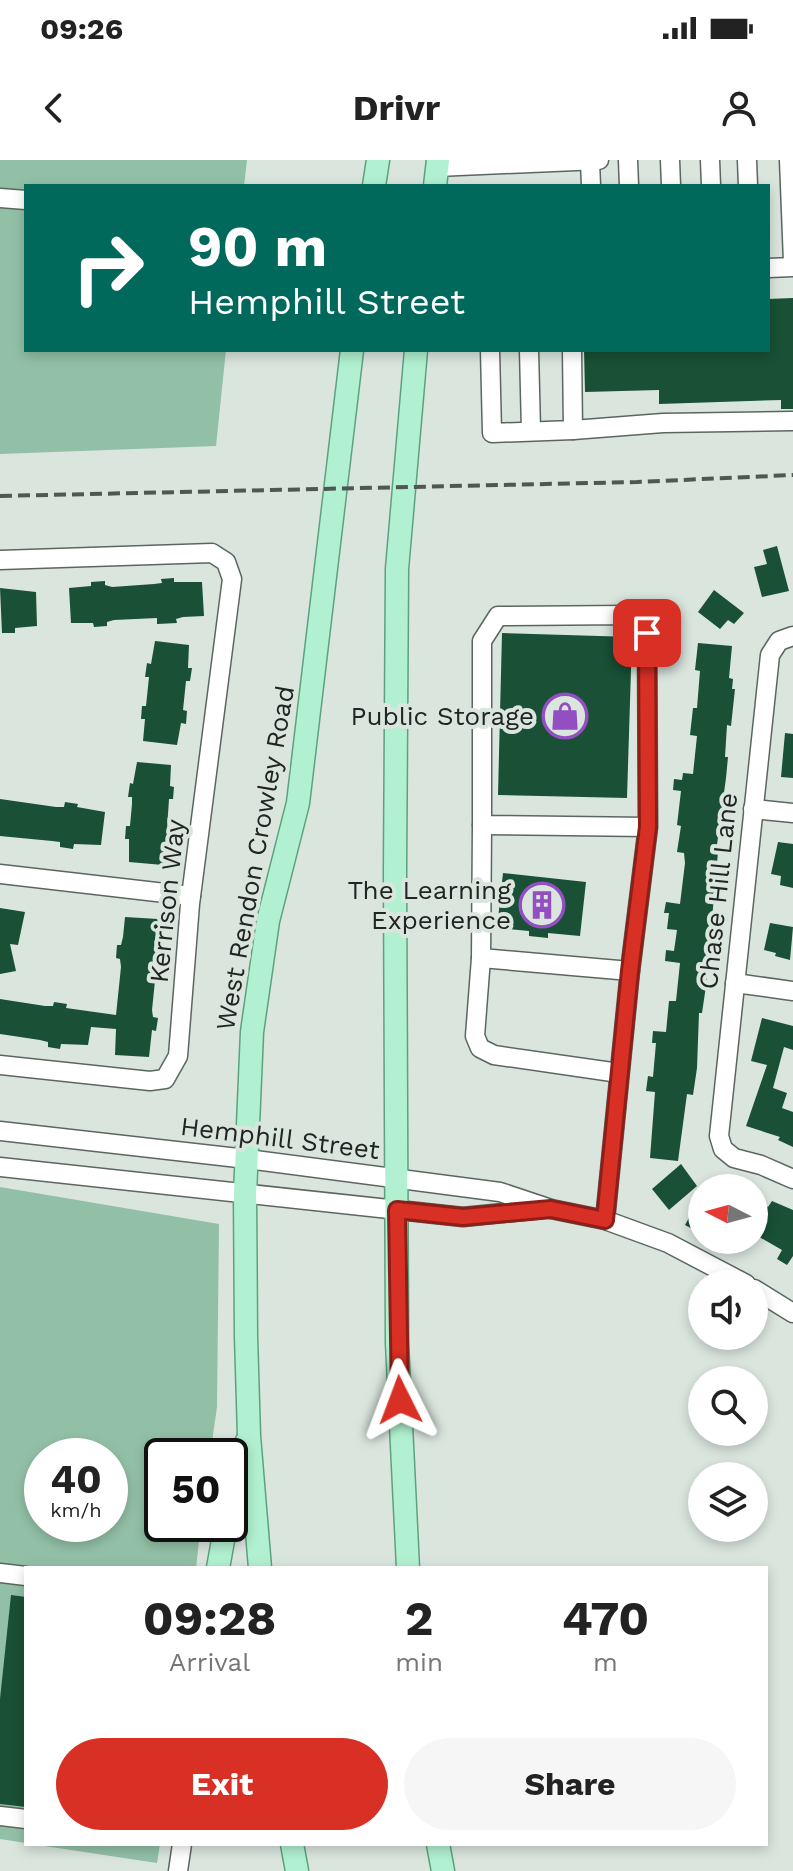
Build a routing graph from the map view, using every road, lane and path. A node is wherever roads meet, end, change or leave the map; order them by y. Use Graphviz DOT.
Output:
graph roads {
  1 [pos="378,160"];
  2 [pos="599,160"];
  3 [pos="628,160"];
  4 [pos="670,160"];
  5 [pos="710,160"];
  6 [pos="747,160"];
  7 [pos="789,160"];
  8 [pos="590,161"];
  9 [pos="502,162"];
  10 [pos="436,171"];
  11 [pos="374,184"];
  12 [pos="591,184"];
  13 [pos="629,184"];
  14 [pos="671,184"];
  15 [pos="711,184"];
  16 [pos="748,184"];
  17 [pos="0,198"];
  18 [pos="24,200"];
  19 [pos="793,264"];
  20 [pos="770,268"];
  21 [pos="352,352"];
  22 [pos="416,352"];
  23 [pos="490,352"];
  24 [pos="529,352"];
  25 [pos="572,352"];
  26 [pos="793,421"];
  27 [pos="573,430"];
  28 [pos="531,431"];
  29 [pos="0,560"];
  30 [pos="786,639"];
  31 [pos="753,809"];
  32 [pos="793,813"];
  33 [pos="482,825"];
  34 [pos="648,827"];
  35 [pos="0,874"];
  36 [pos="191,896"];
  37 [pos="481,958"];
  38 [pos="630,971"];
  39 [pos="735,983"];
  40 [pos="793,991"];
  41 [pos="0,1065"];
  42 [pos="619,1073"];
  43 [pos="0,1131"];
  44 [pos="247,1159"];
  45 [pos="0,1167"];
  46 [pos="398,1178"];
  47 [pos="793,1179"];
  48 [pos="245,1194"];
  49 [pos="551,1209"];
  50 [pos="397,1210"];
  51 [pos="605,1220"];
  52 [pos="719,1270"];
  53 [pos="768,1298"];
  54 [pos="793,1313"];
  55 [pos="249,1436"];
  56 [pos="223,1542"];
  57 [pos="218,1566"];
  58 [pos="260,1566"];
  59 [pos="408,1566"];
  60 [pos="0,1573"];
  61 [pos="24,1576"];
  62 [pos="0,1816"];
  63 [pos="24,1819"];
  64 [pos="182,1846"];
  65 [pos="292,1846"];
  66 [pos="438,1846"];
  67 [pos="178,1871"];
  68 [pos="297,1871"];
  69 [pos="443,1871"];
  1 -- 11 [label="main road"];
  2 -- 8 [label="street"];
  3 -- 13 [label="street"];
  4 -- 14 [label="street"];
  5 -- 15 [label="street"];
  6 -- 16 [label="street"];
  7 -- 19 [label="street"];
  8 -- 9 [label="street"];
  8 -- 12 [label="street"];
  9 -- 10 [label="street"];
  17 -- 18 [label="street"];
  19 -- 20 [label="street"];
  21 -- 44 [label="main road, West Rendon Crowley Road"];
  22 -- 46 [label="main road"];
  23 -- 28 [label="street"];
  24 -- 28 [label="street"];
  25 -- 27 [label="street"];
  26 -- 27 [label="street"];
  27 -- 28 [label="street"];
  29 -- 36 [label="street, Kerrison Way"];
  30 -- 31 [label="street, Chase Hill Lane"];
  31 -- 32 [label="street"];
  31 -- 39 [label="street, Chase Hill Lane"];
  33 -- 34 [label="street"];
  33 -- 34 [label="street"];
  33 -- 37 [label="street"];
  34 -- 38 [label="street"];
  35 -- 36 [label="street"];
  36 -- 41 [label="street, Kerrison Way"];
  37 -- 38 [label="street"];
  37 -- 42 [label="street"];
  38 -- 42 [label="street"];
  39 -- 40 [label="street"];
  39 -- 47 [label="street, Chase Hill Lane"];
  42 -- 51 [label="street"];
  43 -- 44 [label="street, Hemphill Street"];
  44 -- 46 [label="street, Hemphill Street"];
  44 -- 48 [label="main road, West Rendon Crowley Road"];
  45 -- 48 [label="street, Hemphill Street"];
  46 -- 49 [label="street, Hemphill Street"];
  46 -- 50 [label="main road"];
  48 -- 50 [label="street, Hemphill Street"];
  48 -- 55 [label="main road, West Rendon Crowley Road"];
  49 -- 50 [label="street, Hemphill Street"];
  49 -- 51 [label="street, Hemphill Street"];
  50 -- 59 [label="main road"];
  51 -- 52 [label="street, Hemphill Street"];
  53 -- 54 [label="street"];
  55 -- 58 [label="main road, West Rendon Crowley Road"];
  56 -- 57 [label="main road"];
  60 -- 61 [label="street"];
  62 -- 63 [label="street"];
  64 -- 67 [label="street"];
  65 -- 68 [label="main road"];
  66 -- 69 [label="main road"];
}
